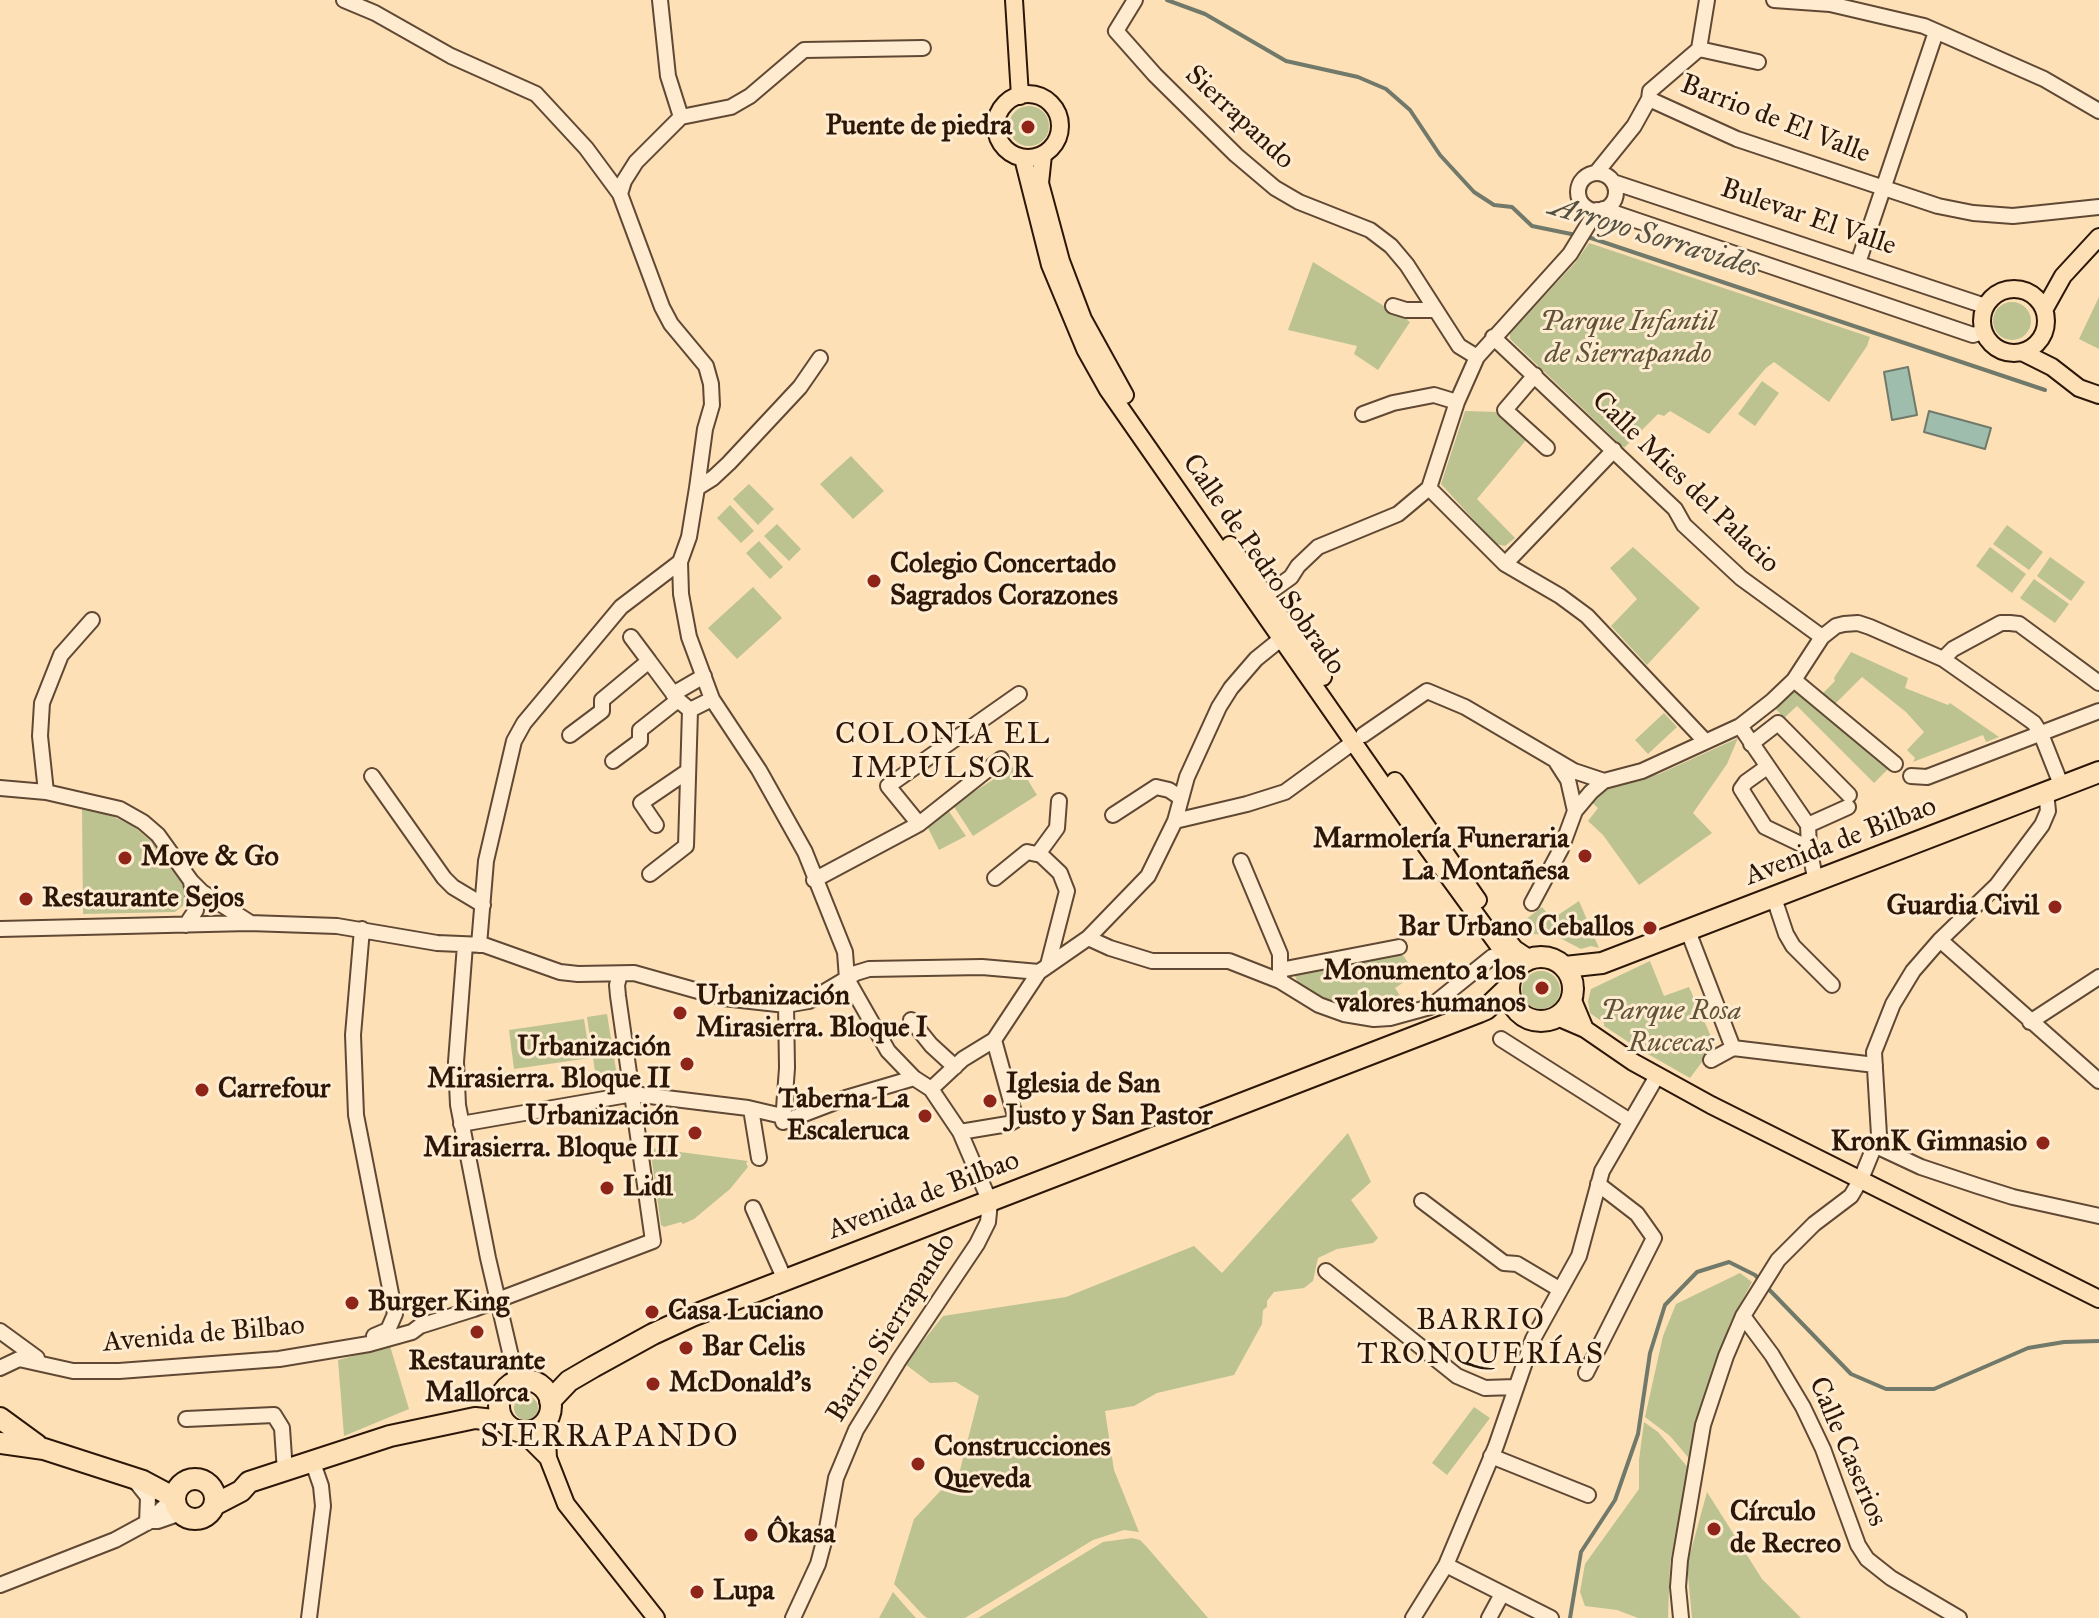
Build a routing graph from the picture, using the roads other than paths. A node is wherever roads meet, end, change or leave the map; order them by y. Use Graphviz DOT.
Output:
graph roads {
  1 [pos="344,0"];
  2 [pos="660,0"];
  3 [pos="1014,0"];
  4 [pos="1024,0"];
  5 [pos="1135,0"];
  6 [pos="1707,0"];
  7 [pos="1774,0"];
  8 [pos="1828,2"];
  9 [pos="1936,32"];
  10 [pos="923,48"];
  11 [pos="1699,49"];
  12 [pos="1758,62"];
  13 [pos="1026,95"];
  14 [pos="1649,99"];
  15 [pos="2099,111"];
  16 [pos="681,117"];
  17 [pos="1043,155"];
  18 [pos="1023,158"];
  19 [pos="1606,177"];
  20 [pos="1884,188"];
  21 [pos="620,194"];
  22 [pos="2099,207"];
  23 [pos="1594,208"];
  24 [pos="2099,237"];
  25 [pos="1858,263"];
  26 [pos="2063,276"];
  27 [pos="2031,294"];
  28 [pos="1393,306"];
  29 [pos="1985,306"];
  30 [pos="1435,310"];
  31 [pos="2044,310"];
  32 [pos="1983,332"];
  33 [pos="1493,337"];
  34 [pos="2040,341"];
  35 [pos="2022,352"];
  36 [pos="1477,357"];
  37 [pos="820,358"];
  38 [pos="2052,367"];
  39 [pos="1535,375"];
  40 [pos="2099,395"];
  41 [pos="1457,402"];
  42 [pos="1363,414"];
  43 [pos="1547,448"];
  44 [pos="1614,450"];
  45 [pos="697,488"];
  46 [pos="1429,488"];
  47 [pos="680,562"];
  48 [pos="1505,564"];
  49 [pos="1266,595"];
  50 [pos="92,620"];
  51 [pos="631,637"];
  52 [pos="1822,637"];
  53 [pos="1282,638"];
  54 [pos="1943,659"];
  55 [pos="649,661"];
  56 [pos="704,676"];
  57 [pos="1794,680"];
  58 [pos="2099,683"];
  59 [pos="1019,694"];
  60 [pos="712,699"];
  61 [pos="680,701"];
  62 [pos="2099,711"];
  63 [pos="1740,726"];
  64 [pos="2041,734"];
  65 [pos="570,735"];
  66 [pos="1359,738"];
  67 [pos="1705,741"];
  68 [pos="1751,744"];
  69 [pos="1001,759"];
  70 [pos="613,761"];
  71 [pos="1556,761"];
  72 [pos="1895,764"];
  73 [pos="1767,767"];
  74 [pos="688,771"];
  75 [pos="2099,772"];
  76 [pos="372,776"];
  77 [pos="1911,776"];
  78 [pos="1604,781"];
  79 [pos="0,788"];
  80 [pos="2054,790"];
  81 [pos="46,792"];
  82 [pos="1181,798"];
  83 [pos="1059,801"];
  84 [pos="1575,811"];
  85 [pos="1113,815"];
  86 [pos="1175,821"];
  87 [pos="919,824"];
  88 [pos="656,825"];
  89 [pos="1808,825"];
  90 [pos="1809,848"];
  91 [pos="1038,854"];
  92 [pos="1241,861"];
  93 [pos="650,874"];
  94 [pos="995,878"];
  95 [pos="814,880"];
  96 [pos="1816,882"];
  97 [pos="193,888"];
  98 [pos="1774,898"];
  99 [pos="1532,903"];
  100 [pos="483,905"];
  101 [pos="249,923"];
  102 [pos="212,924"];
  103 [pos="186,925"];
  104 [pos="0,929"];
  105 [pos="362,929"];
  106 [pos="1688,931"];
  107 [pos="1088,938"];
  108 [pos="1940,940"];
  109 [pos="472,945"];
  110 [pos="1399,947"];
  111 [pos="1504,953"];
  112 [pos="1530,959"];
  113 [pos="1602,963"];
  114 [pos="1565,967"];
  115 [pos="1043,968"];
  116 [pos="620,974"];
  117 [pos="1280,976"];
  118 [pos="2099,977"];
  119 [pos="847,979"];
  120 [pos="1510,982"];
  121 [pos="1832,985"];
  122 [pos="1572,994"];
  123 [pos="786,1005"];
  124 [pos="1486,1009"];
  125 [pos="1517,1011"];
  126 [pos="1557,1017"];
  127 [pos="911,1020"];
  128 [pos="2030,1022"];
  129 [pos="1585,1029"];
  130 [pos="1501,1039"];
  131 [pos="994,1040"];
  132 [pos="1733,1048"];
  133 [pos="1711,1060"];
  134 [pos="1875,1065"];
  135 [pos="955,1067"];
  136 [pos="1657,1076"];
  137 [pos="914,1078"];
  138 [pos="2099,1081"];
  139 [pos="931,1089"];
  140 [pos="633,1094"];
  141 [pos="751,1109"];
  142 [pos="782,1119"];
  143 [pos="1630,1121"];
  144 [pos="461,1124"];
  145 [pos="960,1132"];
  146 [pos="1876,1146"];
  147 [pos="759,1158"];
  148 [pos="1861,1179"];
  149 [pos="1598,1184"];
  150 [pos="1422,1201"];
  151 [pos="990,1202"];
  152 [pos="753,1208"];
  153 [pos="2099,1216"];
  154 [pos="1326,1271"];
  155 [pos="785,1280"];
  156 [pos="1559,1289"];
  157 [pos="498,1299"];
  158 [pos="2099,1299"];
  159 [pos="395,1314"];
  160 [pos="1743,1316"];
  161 [pos="420,1326"];
  162 [pos="0,1331"];
  163 [pos="360,1344"];
  164 [pos="52,1366"];
  165 [pos="0,1368"];
  166 [pos="1586,1373"];
  167 [pos="517,1382"];
  168 [pos="1515,1387"];
  169 [pos="547,1395"];
  170 [pos="501,1414"];
  171 [pos="0,1418"];
  172 [pos="186,1419"];
  173 [pos="546,1422"];
  174 [pos="522,1432"];
  175 [pos="0,1443"];
  176 [pos="44,1449"];
  177 [pos="1491,1456"];
  178 [pos="548,1458"];
  179 [pos="313,1463"];
  180 [pos="285,1472"];
  181 [pos="136,1479"];
  182 [pos="249,1482"];
  183 [pos="208,1483"];
  184 [pos="1588,1495"];
  185 [pos="179,1499"];
  186 [pos="214,1505"];
  187 [pos="149,1522"];
  188 [pos="1446,1565"];
  189 [pos="0,1585"];
  190 [pos="1495,1606"];
  191 [pos="309,1618"];
  192 [pos="656,1618"];
  193 [pos="793,1618"];
  194 [pos="1413,1618"];
  195 [pos="1551,1618"];
  196 [pos="1681,1618"];
  197 [pos="1959,1618"];
  1 -- 21 [label="street"];
  2 -- 16 [label="street"];
  3 -- 13 [label="main road"];
  4 -- 13 [label="main road"];
  5 -- 30 [label="street, Sierrapando"];
  6 -- 11 [label="street, Barrio de El Valle"];
  7 -- 8 [label="street"];
  8 -- 9 [label="street"];
  9 -- 15 [label="street"];
  9 -- 20 [label="street, Barrio de El Valle"];
  10 -- 16 [label="street"];
  11 -- 12 [label="street, Barrio de El Valle"];
  11 -- 14 [label="street, Barrio de El Valle"];
  13 -- 17 [label="main road"];
  13 -- 18 [label="main road"];
  14 -- 19 [label="street, Barrio de El Valle"];
  14 -- 20 [label="street, Barrio de El Valle"];
  16 -- 21 [label="street"];
  17 -- 18 [label="main road"];
  17 -- 49 [label="main road, Calle de Pedro Sobrado"];
  18 -- 53 [label="main road, Calle de Pedro Sobrado"];
  19 -- 23 [label="street"];
  19 -- 23 [label="street"];
  19 -- 25 [label="street, Bulevar El Valle"];
  20 -- 22 [label="street, Barrio de El Valle"];
  20 -- 25 [label="street, Barrio de El Valle"];
  21 -- 45 [label="street"];
  23 -- 32 [label="street, Bulevar El Valle"];
  23 -- 33 [label="street"];
  24 -- 26 [label="main road"];
  25 -- 29 [label="street, Bulevar El Valle"];
  26 -- 27 [label="main road"];
  26 -- 31 [label="main road"];
  27 -- 29 [label="main road"];
  27 -- 31 [label="main road"];
  28 -- 30 [label="street"];
  29 -- 32 [label="main road"];
  30 -- 36 [label="street, Sierrapando"];
  31 -- 34 [label="main road"];
  32 -- 35 [label="main road"];
  33 -- 36 [label="street"];
  33 -- 39 [label="street, Calle Mies del Palacio"];
  34 -- 35 [label="main road"];
  34 -- 38 [label="main road"];
  35 -- 38 [label="main road"];
  36 -- 41 [label="street"];
  37 -- 45 [label="street"];
  38 -- 40 [label="main road"];
  39 -- 43 [label="street"];
  39 -- 44 [label="street, Calle Mies del Palacio"];
  41 -- 42 [label="street"];
  41 -- 46 [label="street"];
  44 -- 48 [label="street"];
  44 -- 52 [label="street, Calle Mies del Palacio"];
  45 -- 47 [label="street"];
  46 -- 48 [label="street"];
  46 -- 49 [label="street"];
  47 -- 56 [label="street"];
  47 -- 100 [label="street"];
  48 -- 67 [label="street"];
  49 -- 66 [label="main road, Calle de Pedro Sobrado"];
  50 -- 81 [label="street"];
  51 -- 55 [label="street"];
  52 -- 54 [label="street"];
  52 -- 57 [label="street"];
  53 -- 66 [label="main road, Calle de Pedro Sobrado"];
  53 -- 82 [label="street"];
  54 -- 58 [label="street"];
  54 -- 64 [label="street"];
  55 -- 61 [label="street"];
  55 -- 65 [label="street"];
  56 -- 60 [label="street"];
  56 -- 61 [label="street"];
  57 -- 63 [label="street"];
  57 -- 72 [label="street"];
  59 -- 87 [label="street"];
  60 -- 61 [label="street"];
  60 -- 95 [label="street"];
  61 -- 70 [label="street"];
  61 -- 74 [label="street"];
  62 -- 64 [label="street"];
  63 -- 67 [label="street"];
  63 -- 68 [label="street"];
  64 -- 77 [label="street"];
  64 -- 80 [label="street"];
  66 -- 71 [label="street"];
  66 -- 86 [label="street"];
  66 -- 111 [label="main road, Calle de Pedro Sobrado"];
  66 -- 112 [label="main road, Calle de Pedro Sobrado"];
  67 -- 78 [label="street"];
  68 -- 73 [label="street"];
  68 -- 89 [label="street"];
  69 -- 87 [label="street"];
  71 -- 78 [label="street"];
  71 -- 84 [label="street"];
  73 -- 89 [label="street"];
  73 -- 90 [label="street"];
  74 -- 88 [label="street"];
  74 -- 93 [label="street"];
  75 -- 80 [label="highway, Avenida de Bilbao"];
  76 -- 100 [label="street"];
  78 -- 84 [label="street"];
  79 -- 81 [label="street"];
  80 -- 96 [label="highway, Avenida de Bilbao"];
  80 -- 108 [label="street"];
  81 -- 97 [label="street"];
  82 -- 85 [label="street"];
  82 -- 86 [label="street"];
  83 -- 91 [label="street"];
  84 -- 99 [label="street"];
  86 -- 107 [label="street"];
  87 -- 95 [label="street"];
  89 -- 90 [label="street"];
  90 -- 96 [label="street"];
  91 -- 94 [label="street"];
  91 -- 115 [label="street"];
  92 -- 117 [label="street"];
  95 -- 119 [label="street"];
  96 -- 98 [label="highway, Avenida de Bilbao"];
  97 -- 101 [label="street"];
  97 -- 102 [label="street"];
  97 -- 103 [label="street"];
  98 -- 106 [label="highway, Avenida de Bilbao"];
  98 -- 121 [label="street"];
  100 -- 109 [label="street"];
  101 -- 102 [label="street"];
  101 -- 105 [label="street"];
  102 -- 103 [label="street"];
  103 -- 104 [label="street"];
  105 -- 109 [label="street"];
  105 -- 159 [label="street"];
  106 -- 113 [label="highway, Avenida de Bilbao"];
  106 -- 132 [label="street"];
  107 -- 115 [label="street"];
  107 -- 117 [label="street"];
  108 -- 128 [label="street"];
  108 -- 134 [label="street"];
  109 -- 116 [label="street"];
  109 -- 144 [label="street"];
  110 -- 117 [label="street"];
  111 -- 117 [label="street"];
  111 -- 120 [label="main road, Calle de Pedro Sobrado"];
  112 -- 114 [label="highway"];
  112 -- 120 [label="highway"];
  113 -- 114 [label="highway, Avenida de Bilbao"];
  113 -- 122 [label="highway, Avenida de Bilbao"];
  114 -- 122 [label="highway"];
  115 -- 119 [label="street"];
  115 -- 131 [label="street"];
  116 -- 123 [label="street"];
  116 -- 140 [label="street"];
  118 -- 128 [label="street"];
  119 -- 123 [label="street"];
  119 -- 137 [label="street"];
  120 -- 124 [label="highway, Avenida de Bilbao"];
  120 -- 125 [label="highway"];
  122 -- 126 [label="highway"];
  122 -- 129 [label="main road"];
  123 -- 142 [label="street"];
  124 -- 125 [label="highway, Avenida de Bilbao"];
  124 -- 151 [label="highway, Avenida de Bilbao"];
  125 -- 126 [label="highway"];
  126 -- 129 [label="main road"];
  127 -- 135 [label="street"];
  128 -- 138 [label="street"];
  129 -- 136 [label="main road"];
  130 -- 143 [label="street"];
  131 -- 135 [label="street"];
  131 -- 145 [label="street"];
  132 -- 133 [label="street"];
  132 -- 134 [label="street"];
  134 -- 146 [label="street"];
  135 -- 139 [label="street"];
  136 -- 143 [label="street"];
  136 -- 148 [label="main road"];
  137 -- 139 [label="street"];
  137 -- 142 [label="street"];
  139 -- 145 [label="street"];
  140 -- 141 [label="street"];
  140 -- 144 [label="street"];
  140 -- 157 [label="street, Avenida de Bilbao"];
  141 -- 142 [label="street"];
  141 -- 147 [label="street"];
  143 -- 149 [label="street"];
  144 -- 157 [label="street"];
  145 -- 151 [label="street"];
  146 -- 148 [label="street"];
  146 -- 153 [label="street"];
  148 -- 158 [label="main road"];
  148 -- 160 [label="street"];
  149 -- 156 [label="street"];
  149 -- 166 [label="street"];
  150 -- 156 [label="street"];
  151 -- 155 [label="highway, Avenida de Bilbao"];
  151 -- 193 [label="street, Barrio Sierrapando"];
  152 -- 155 [label="street"];
  154 -- 168 [label="street"];
  155 -- 169 [label="highway, Avenida de Bilbao"];
  156 -- 168 [label="street"];
  157 -- 161 [label="street, Avenida de Bilbao"];
  157 -- 167 [label="street"];
  159 -- 161 [label="street"];
  159 -- 163 [label="street, Avenida de Bilbao"];
  160 -- 196 [label="street"];
  160 -- 197 [label="street, Calle Caserios"];
  161 -- 163 [label="street, Avenida de Bilbao"];
  162 -- 164 [label="street, Avenida de Bilbao"];
  163 -- 164 [label="street, Avenida de Bilbao"];
  164 -- 165 [label="street, Avenida de Bilbao"];
  167 -- 169 [label="highway"];
  167 -- 170 [label="highway"];
  168 -- 177 [label="street"];
  169 -- 173 [label="highway"];
  170 -- 174 [label="highway"];
  170 -- 179 [label="highway"];
  171 -- 176 [label="highway"];
  172 -- 180 [label="street"];
  173 -- 174 [label="highway"];
  173 -- 178 [label="main road"];
  174 -- 178 [label="main road"];
  175 -- 176 [label="highway"];
  176 -- 181 [label="highway"];
  177 -- 184 [label="street"];
  177 -- 188 [label="street"];
  178 -- 192 [label="main road"];
  179 -- 180 [label="highway"];
  179 -- 191 [label="street"];
  180 -- 182 [label="highway"];
  181 -- 185 [label="highway"];
  181 -- 187 [label="street"];
  182 -- 183 [label="highway"];
  182 -- 186 [label="highway"];
  183 -- 185 [label="highway"];
  183 -- 186 [label="highway"];
  185 -- 186 [label="highway"];
  185 -- 187 [label="street"];
  187 -- 189 [label="street"];
  188 -- 190 [label="street"];
  188 -- 194 [label="street"];
  190 -- 195 [label="street"];
}
